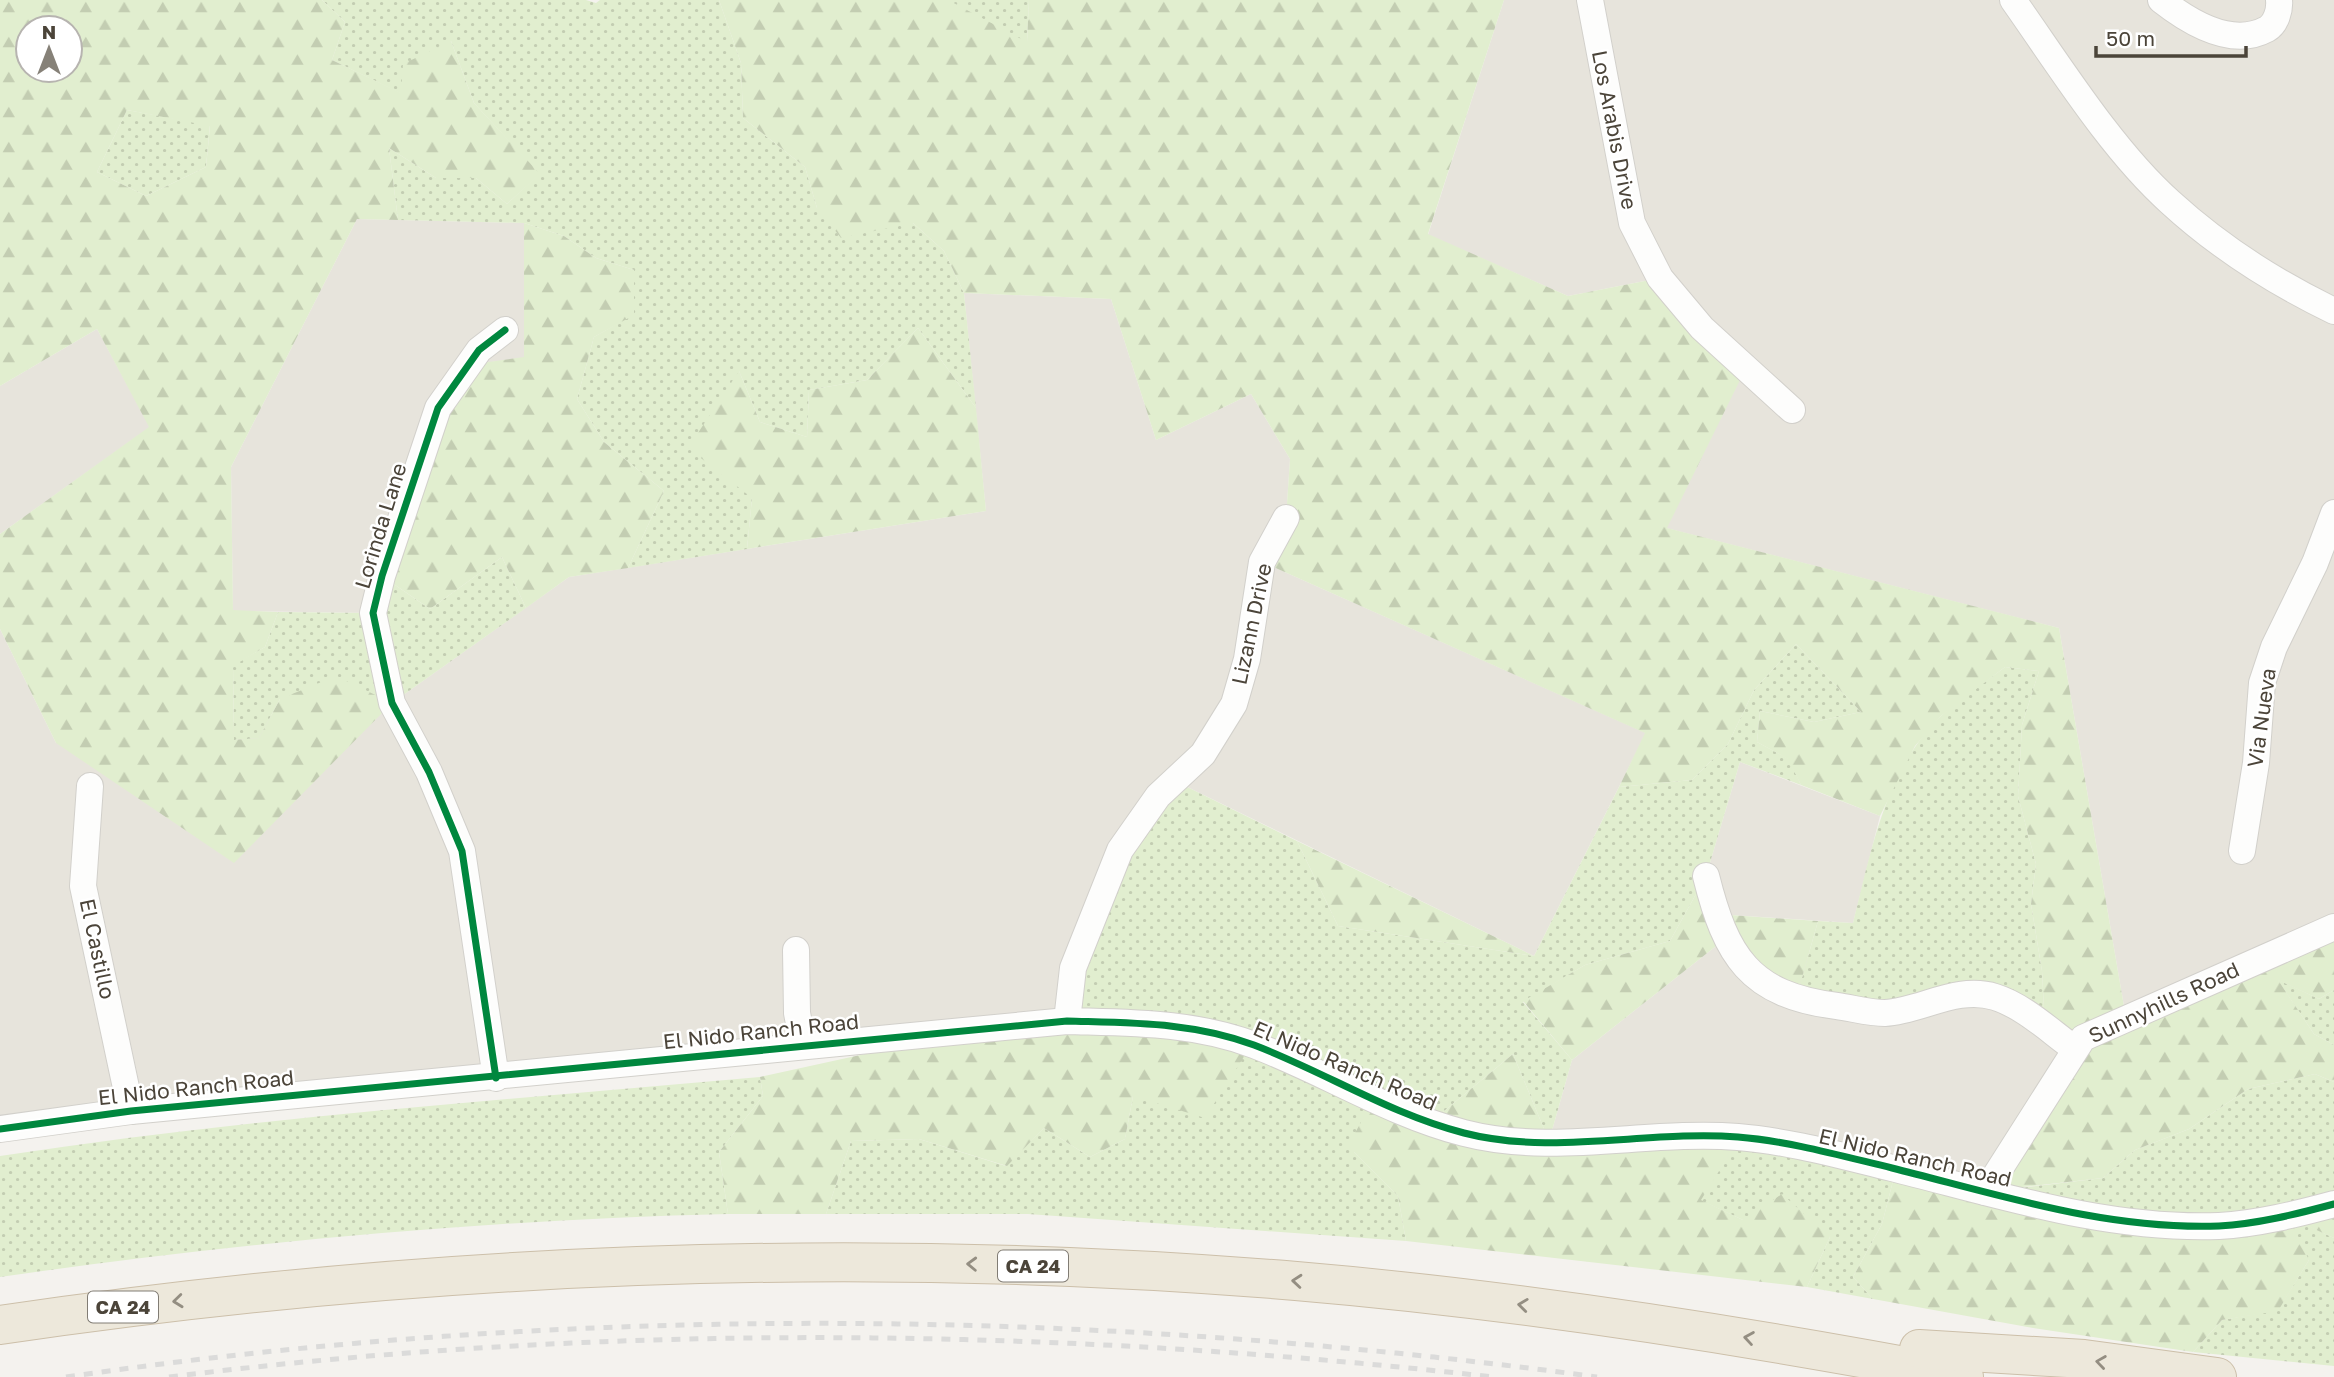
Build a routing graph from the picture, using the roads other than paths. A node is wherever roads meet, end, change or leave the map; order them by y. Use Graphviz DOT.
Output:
graph roads {
  1 [pos="1590,0"];
  2 [pos="2012,0"];
  3 [pos="2161,0"];
  4 [pos="2279,0"];
  5 [pos="2334,311"];
  6 [pos="505,330"];
  7 [pos="1792,410"];
  8 [pos="2334,513"];
  9 [pos="1286,519"];
  10 [pos="90,786"];
  11 [pos="2242,851"];
  12 [pos="1706,876"];
  13 [pos="2334,927"];
  14 [pos="796,950"];
  15 [pos="1067,1021"];
  16 [pos="803,1044"];
  17 [pos="2075,1049"];
  18 [pos="496,1078"];
  19 [pos="131,1111"];
  20 [pos="0,1129"];
  21 [pos="1985,1192"];
  22 [pos="2334,1204"];
  23 [pos="0,1325"];
  24 [pos="1816,1349"];
  25 [pos="1964,1377"];
  26 [pos="2217,1377"];
  1 -- 7 [label="street, Los Arabis Drive"];
  2 -- 5 [label="street"];
  3 -- 4 [label="street"];
  6 -- 18 [label="street, Lorinda Lane"];
  8 -- 11 [label="street, Via Nueva"];
  9 -- 15 [label="street, Lizann Drive"];
  10 -- 19 [label="street, El Castillo"];
  12 -- 17 [label="street"];
  13 -- 17 [label="street, Sunnyhills Road"];
  14 -- 16 [label="street"];
  15 -- 16 [label="street, El Nido Ranch Road"];
  15 -- 21 [label="street, El Nido Ranch Road"];
  16 -- 18 [label="street, El Nido Ranch Road"];
  17 -- 21 [label="street, Sunnyhills Road"];
  18 -- 19 [label="street, El Nido Ranch Road"];
  19 -- 20 [label="street, El Nido Ranch Road"];
  21 -- 22 [label="street, El Nido Ranch Road"];
  24 -- 23 [label="highway, CA 24, one-way"];
  24 -- 25 [label="highway, CA 24"];
  26 -- 24 [label="highway, one-way"];
}
